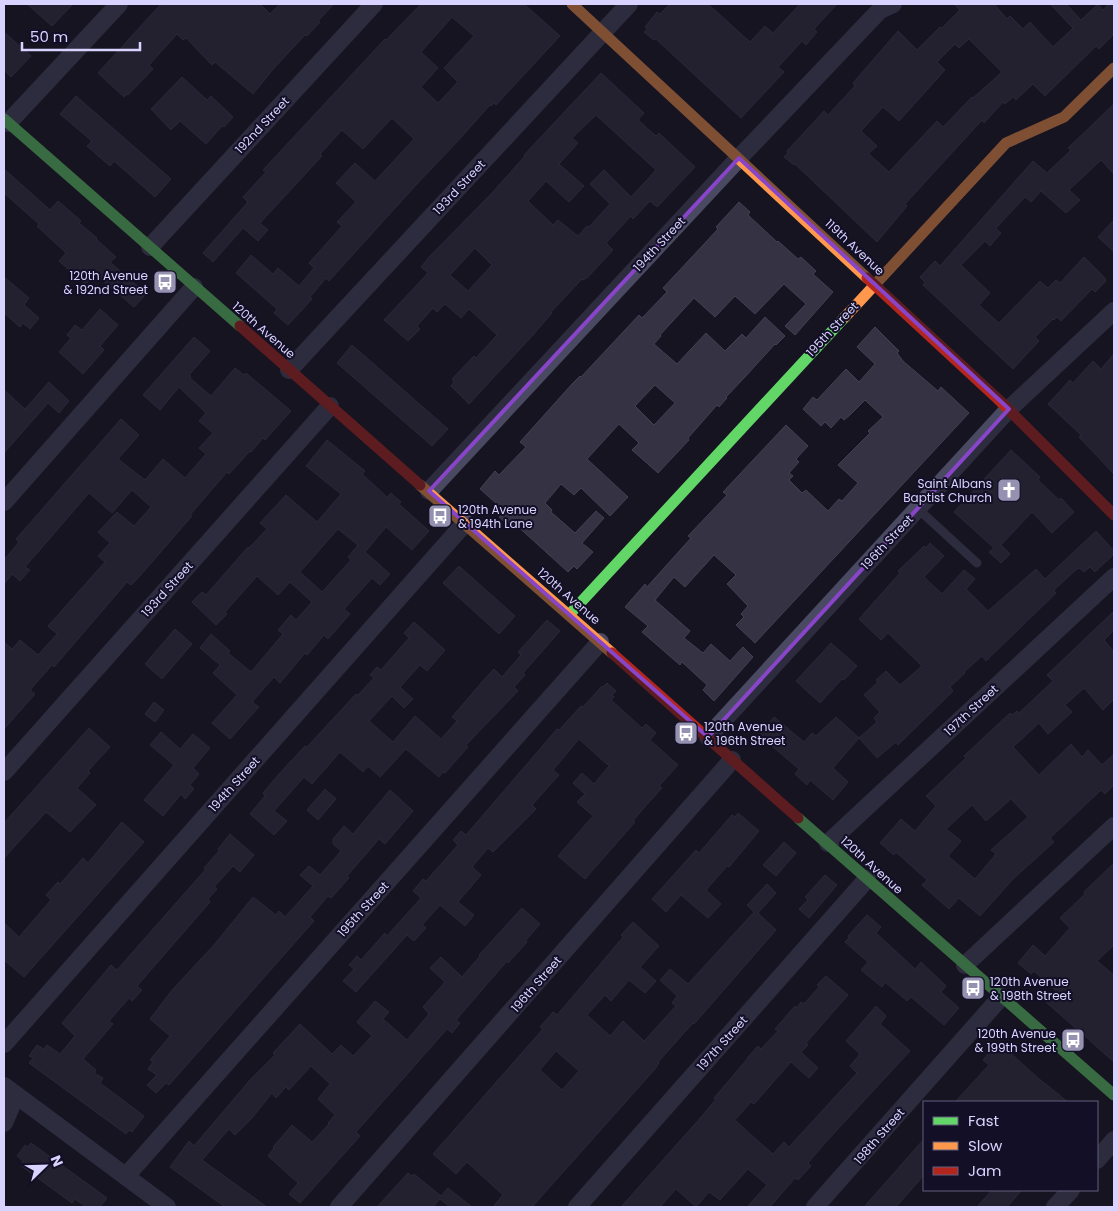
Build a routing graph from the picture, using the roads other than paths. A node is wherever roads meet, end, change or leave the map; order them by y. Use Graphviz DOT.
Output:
graph roads {
  1 [pos="119,4"];
  2 [pos="374,4"];
  3 [pos="572,4"];
  4 [pos="629,4"];
  5 [pos="893,4"];
  6 [pos="602,32"];
  7 [pos="1114,68"];
  8 [pos="6,121"];
  9 [pos="739,158"];
  10 [pos="150,247"];
  11 [pos="874,284"];
  12 [pos="194,287"];
  13 [pos="1114,311"];
  14 [pos="289,370"];
  15 [pos="330,406"];
  16 [pos="1009,409"];
  17 [pos="429,491"];
  18 [pos="4,502"];
  19 [pos="918,509"];
  20 [pos="1114,515"];
  21 [pos="465,523"];
  22 [pos="977,563"];
  23 [pos="1114,577"];
  24 [pos="569,614"];
  25 [pos="600,642"];
  26 [pos="708,737"];
  27 [pos="732,760"];
  28 [pos="4,772"];
  29 [pos="1114,826"];
  30 [pos="828,843"];
  31 [pos="867,879"];
  32 [pos="965,965"];
  33 [pos="1001,997"];
  34 [pos="4,1044"];
  35 [pos="10,1090"];
  36 [pos="1114,1096"];
  37 [pos="4,1123"];
  38 [pos="1114,1140"];
  39 [pos="1098,1159"];
  40 [pos="126,1176"];
  41 [pos="1069,1191"];
  42 [pos="167,1207"];
  43 [pos="339,1207"];
  44 [pos="577,1207"];
  45 [pos="816,1207"];
  46 [pos="1055,1207"];
  1 -- 8 [label="street"];
  2 -- 10 [label="street, 192nd Street"];
  3 -- 6 [label="street, 119th Avenue"];
  4 -- 6 [label="street, 193rd Street"];
  5 -- 9 [label="street, 194th Street"];
  6 -- 9 [label="street, 119th Avenue"];
  6 -- 14 [label="street, 193rd Street"];
  7 -- 11 [label="street, 195th Street"];
  8 -- 10 [label="street, 120th Avenue"];
  9 -- 11 [label="street, 119th Avenue"];
  9 -- 17 [label="street, 194th Street"];
  10 -- 12 [label="street, 120th Avenue"];
  11 -- 16 [label="street, 119th Avenue"];
  11 -- 24 [label="street, 195th Street"];
  12 -- 14 [label="street, 120th Avenue"];
  12 -- 18 [label="street"];
  13 -- 16 [label="street, 196th Street"];
  14 -- 15 [label="street, 120th Avenue"];
  15 -- 17 [label="street, 120th Avenue"];
  15 -- 28 [label="street, 193rd Street"];
  16 -- 19 [label="street, 196th Street"];
  16 -- 20 [label="street, 119th Avenue"];
  17 -- 21 [label="street, 120th Avenue"];
  19 -- 22 [label="lane"];
  19 -- 26 [label="street, 196th Street"];
  21 -- 24 [label="street, 120th Avenue"];
  21 -- 34 [label="street, 194th Street"];
  23 -- 30 [label="street, 197th Street"];
  24 -- 25 [label="street, 120th Avenue"];
  25 -- 26 [label="street, 120th Avenue"];
  25 -- 40 [label="street, 195th Street"];
  26 -- 27 [label="street, 120th Avenue"];
  27 -- 30 [label="street, 120th Avenue"];
  27 -- 43 [label="street, 196th Street"];
  29 -- 32 [label="street"];
  30 -- 31 [label="street, 120th Avenue"];
  31 -- 32 [label="street, 120th Avenue"];
  31 -- 44 [label="street, 197th Street"];
  32 -- 33 [label="street, 120th Avenue"];
  33 -- 36 [label="street, 120th Avenue"];
  33 -- 45 [label="street, 198th Street"];
  35 -- 37 [label="street"];
  35 -- 40 [label="street"];
  38 -- 39 [label="street"];
  40 -- 42 [label="street"];
  41 -- 46 [label="street"];
}
